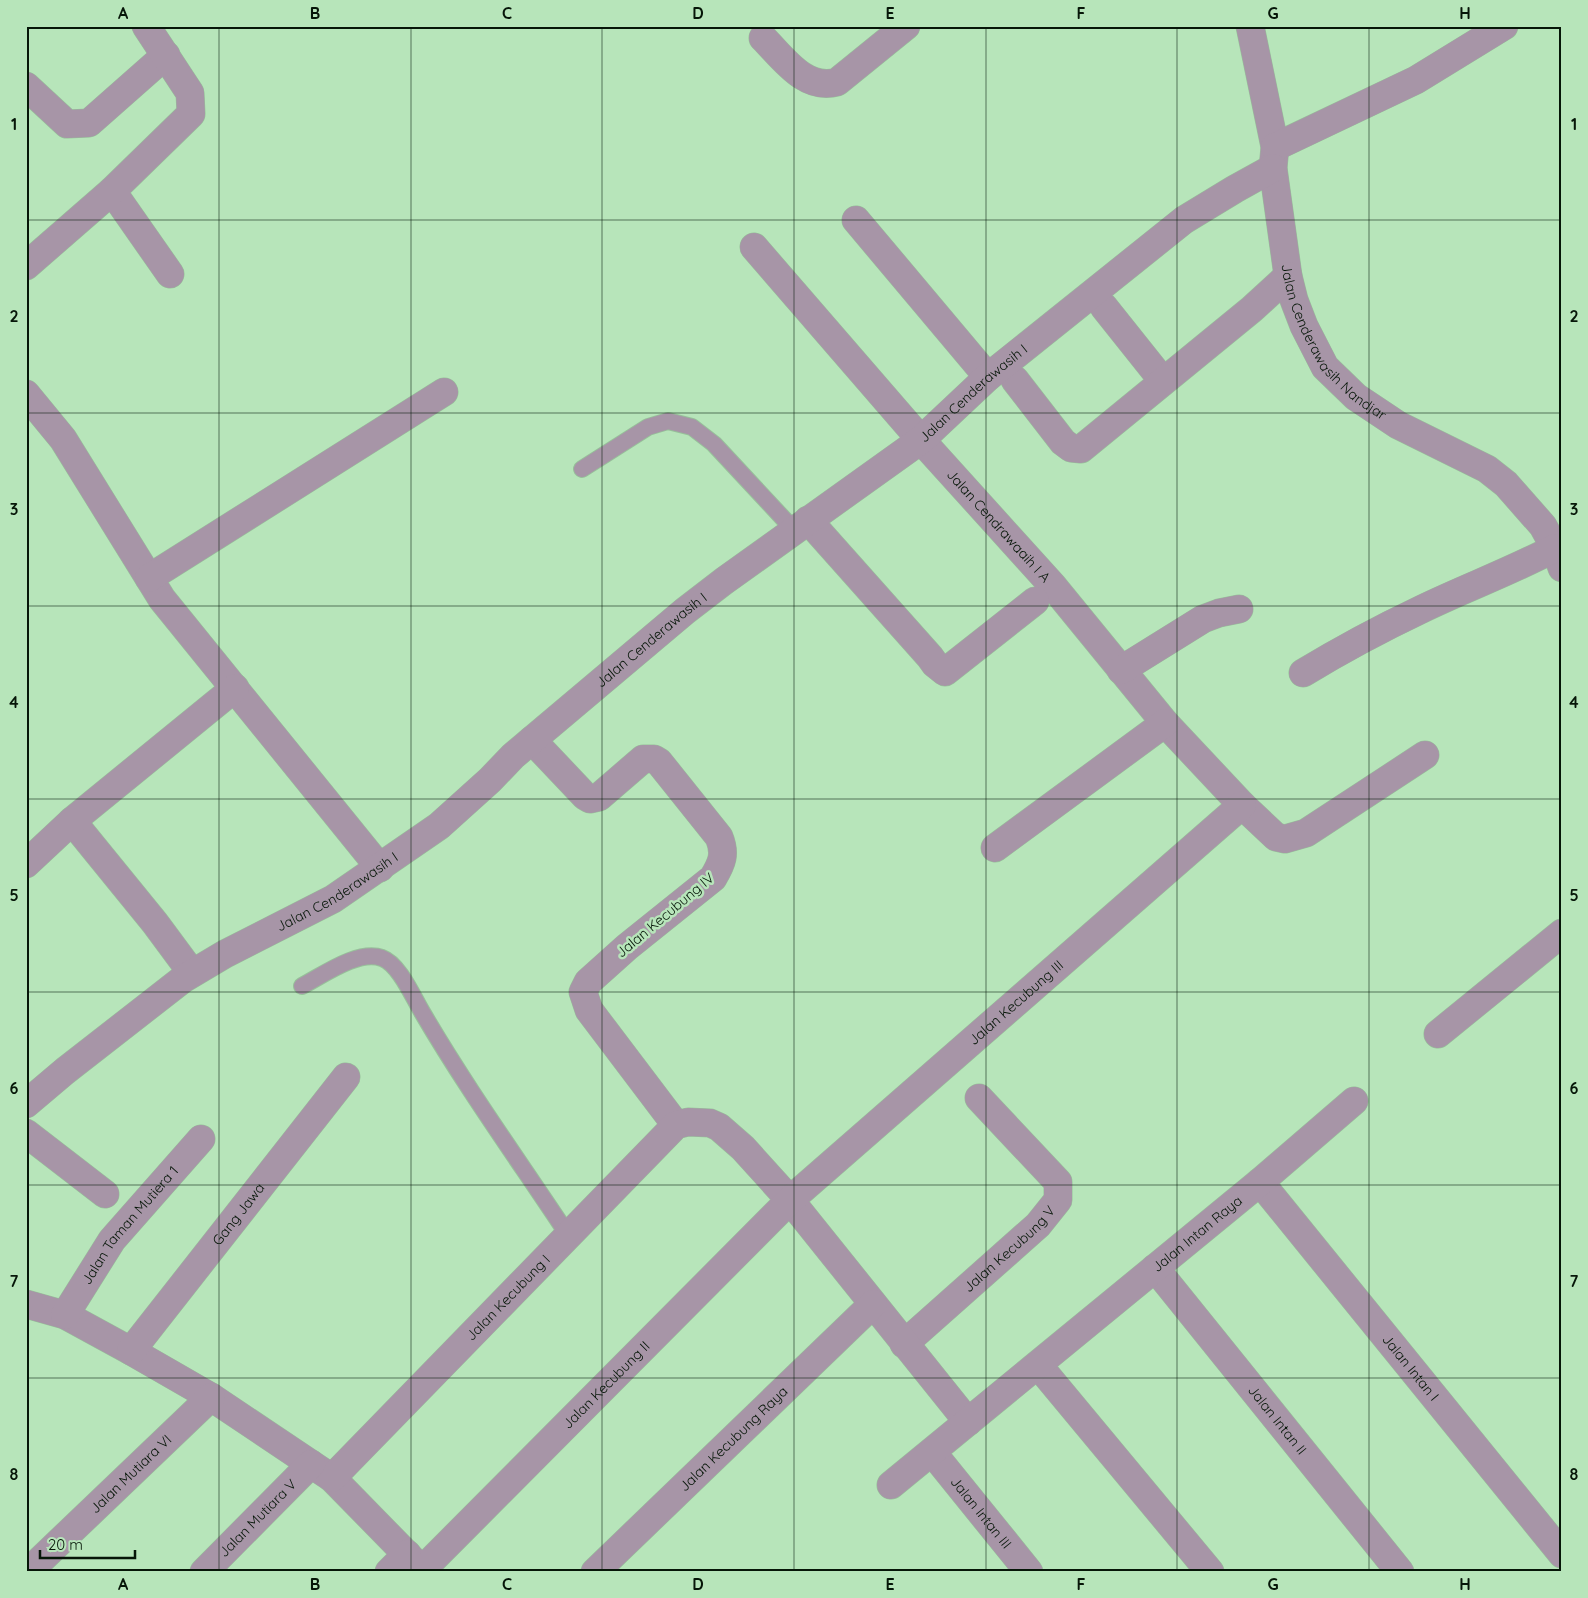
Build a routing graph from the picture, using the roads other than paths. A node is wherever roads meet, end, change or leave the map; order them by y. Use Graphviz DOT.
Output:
graph roads {
  1 [pos="146,26"];
  2 [pos="906,26"];
  3 [pos="1250,26"];
  4 [pos="1504,26"];
  5 [pos="763,38"];
  6 [pos="166,55"];
  7 [pos="26,86"];
  8 [pos="1274,157"];
  9 [pos="112,191"];
  10 [pos="856,220"];
  11 [pos="754,247"];
  12 [pos="26,266"];
  13 [pos="170,274"];
  14 [pos="1288,276"];
  15 [pos="1104,307"];
  16 [pos="988,377"];
  17 [pos="1015,380"];
  18 [pos="1163,381"];
  19 [pos="444,392"];
  20 [pos="26,394"];
  21 [pos="920,440"];
  22 [pos="582,469"];
  23 [pos="801,525"];
  24 [pos="1559,558"];
  25 [pos="149,578"];
  26 [pos="1035,601"];
  27 [pos="1239,609"];
  28 [pos="1121,670"];
  29 [pos="1303,674"];
  30 [pos="235,688"];
  31 [pos="1164,724"];
  32 [pos="532,740"];
  33 [pos="1425,755"];
  34 [pos="1242,805"];
  35 [pos="72,821"];
  36 [pos="995,848"];
  37 [pos="26,864"];
  38 [pos="380,868"];
  39 [pos="1562,933"];
  40 [pos="192,974"];
  41 [pos="302,986"];
  42 [pos="1438,1034"];
  43 [pos="346,1077"];
  44 [pos="980,1098"];
  45 [pos="1354,1101"];
  46 [pos="26,1104"];
  47 [pos="682,1124"];
  48 [pos="26,1133"];
  49 [pos="201,1139"];
  50 [pos="1260,1182"];
  51 [pos="105,1194"];
  52 [pos="790,1200"];
  53 [pos="568,1236"];
  54 [pos="1155,1268"];
  55 [pos="26,1304"];
  56 [pos="873,1304"];
  57 [pos="65,1315"];
  58 [pos="904,1344"];
  59 [pos="131,1351"];
  60 [pos="1038,1364"];
  61 [pos="211,1397"];
  62 [pos="968,1422"];
  63 [pos="932,1452"];
  64 [pos="321,1471"];
  65 [pos="891,1485"];
  66 [pos="1562,1554"];
  67 [pos="410,1567"];
  68 [pos="28,1572"];
  69 [pos="204,1572"];
  70 [pos="595,1572"];
  71 [pos="1029,1572"];
  72 [pos="1210,1572"];
  73 [pos="1400,1572"];
  1 -- 6 [label="street"];
  2 -- 5 [label="street"];
  3 -- 8 [label="street, Jalan Cenderawasih Nandjar"];
  4 -- 8 [label="street, Jalan Cenderawasih I"];
  6 -- 7 [label="street"];
  6 -- 9 [label="street"];
  8 -- 14 [label="street, Jalan Cenderawasih Nandjar"];
  8 -- 16 [label="street, Jalan Cenderawasih I"];
  9 -- 12 [label="street"];
  9 -- 13 [label="street"];
  10 -- 16 [label="street"];
  11 -- 21 [label="street, Jalan Cendrawaaih I A"];
  14 -- 18 [label="street"];
  14 -- 24 [label="street, Jalan Cenderawasih Nandjar"];
  15 -- 18 [label="street"];
  16 -- 21 [label="street, Jalan Cenderawasih I"];
  17 -- 18 [label="street"];
  19 -- 25 [label="street"];
  20 -- 25 [label="street"];
  21 -- 23 [label="street, Jalan Cenderawasih I"];
  21 -- 28 [label="street, Jalan Cendrawaaih I A"];
  22 -- 23 [label="lane"];
  23 -- 26 [label="street"];
  23 -- 32 [label="street, Jalan Cenderawasih I"];
  24 -- 29 [label="street"];
  25 -- 30 [label="street"];
  27 -- 28 [label="street"];
  28 -- 31 [label="street, Jalan Cendrawaaih I A"];
  30 -- 35 [label="street"];
  30 -- 38 [label="street"];
  31 -- 34 [label="street, Jalan Cendrawaaih I A"];
  31 -- 36 [label="street"];
  32 -- 38 [label="street, Jalan Cenderawasih I"];
  32 -- 47 [label="street, Jalan Kecubung IV"];
  33 -- 34 [label="street, Jalan Cendrawaaih I A"];
  34 -- 52 [label="street, Jalan Kecubung III"];
  35 -- 37 [label="street"];
  35 -- 40 [label="street"];
  38 -- 40 [label="street, Jalan Cenderawasih I"];
  39 -- 42 [label="street"];
  40 -- 46 [label="street, Jalan Cenderawasih I"];
  41 -- 53 [label="lane"];
  43 -- 59 [label="street, Gang Jawa"];
  44 -- 58 [label="street, Jalan Kecubung V"];
  45 -- 50 [label="street, Jalan Intan Raya"];
  47 -- 52 [label="street"];
  47 -- 53 [label="street, Jalan Kecubung I"];
  48 -- 51 [label="street"];
  49 -- 57 [label="street, Jalan Taman Mutiera 1"];
  50 -- 54 [label="street, Jalan Intan Raya"];
  50 -- 66 [label="street, Jalan Intan I"];
  52 -- 56 [label="street"];
  52 -- 67 [label="street, Jalan Kecubung II"];
  53 -- 64 [label="street, Jalan Kecubung I"];
  54 -- 60 [label="street, Jalan Intan Raya"];
  54 -- 73 [label="street, Jalan Intan II"];
  55 -- 57 [label="street"];
  56 -- 58 [label="street"];
  56 -- 70 [label="street, Jalan Kecubung Raya"];
  57 -- 59 [label="street"];
  58 -- 62 [label="street"];
  59 -- 61 [label="street"];
  60 -- 62 [label="street, Jalan Intan Raya"];
  60 -- 72 [label="street"];
  61 -- 64 [label="street"];
  61 -- 68 [label="street, Jalan Mutiara VI"];
  62 -- 63 [label="street, Jalan Intan Raya"];
  63 -- 65 [label="street, Jalan Intan Raya"];
  63 -- 71 [label="street, Jalan Intan III"];
  64 -- 67 [label="street"];
  64 -- 69 [label="street, Jalan Mutiara V"];
}
